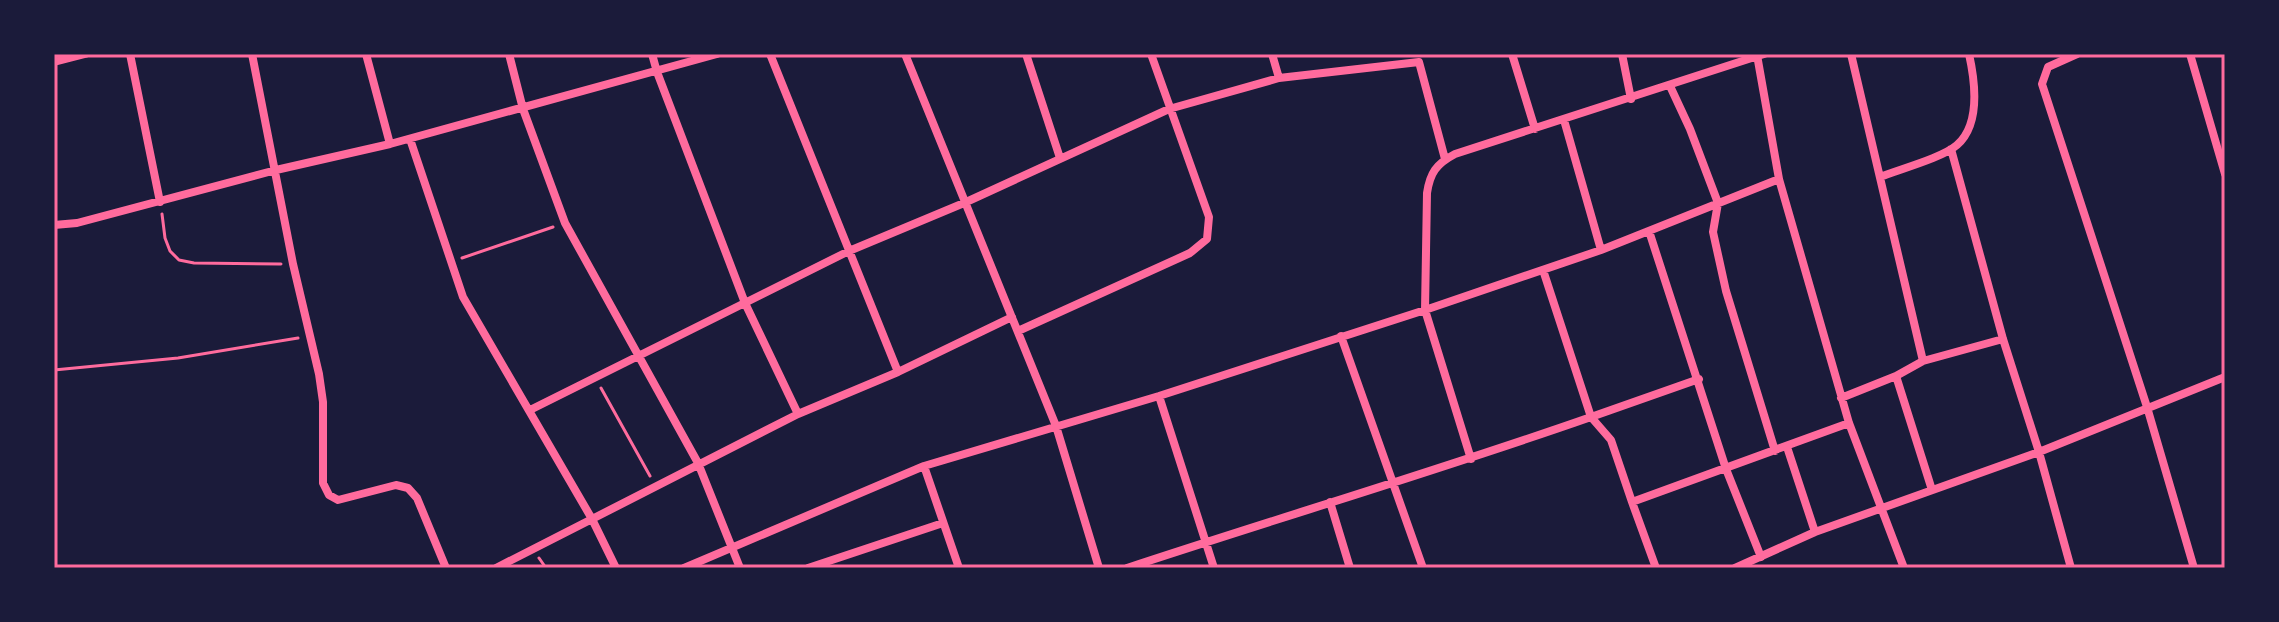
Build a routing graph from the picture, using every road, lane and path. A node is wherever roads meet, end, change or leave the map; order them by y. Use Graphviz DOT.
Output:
graph roads {
  1 [pos="85,54"];
  2 [pos="130,54"];
  3 [pos="252,54"];
  4 [pos="366,54"];
  5 [pos="509,54"];
  6 [pos="652,54"];
  7 [pos="717,54"];
  8 [pos="770,54"];
  9 [pos="905,54"];
  10 [pos="1026,54"];
  11 [pos="1151,54"];
  12 [pos="1272,54"];
  13 [pos="1512,54"];
  14 [pos="1622,54"];
  15 [pos="1851,54"];
  16 [pos="1969,54"];
  17 [pos="2077,54"];
  18 [pos="2190,54"];
  19 [pos="1760,55"];
  20 [pos="1418,58"];
  21 [pos="54,62"];
  22 [pos="657,72"];
  23 [pos="1279,78"];
  24 [pos="1670,86"];
  25 [pos="1631,99"];
  26 [pos="523,109"];
  27 [pos="1169,109"];
  28 [pos="1564,120"];
  29 [pos="1535,129"];
  30 [pos="410,139"];
  31 [pos="390,144"];
  32 [pos="1951,149"];
  33 [pos="1060,158"];
  34 [pos="1445,159"];
  35 [pos="276,170"];
  36 [pos="2225,174"];
  37 [pos="1880,177"];
  38 [pos="1779,179"];
  39 [pos="160,202"];
  40 [pos="964,203"];
  41 [pos="1718,203"];
  42 [pos="565,223"];
  43 [pos="54,225"];
  44 [pos="1649,231"];
  45 [pos="1601,250"];
  46 [pos="849,251"];
  47 [pos="451,262"];
  48 [pos="293,264"];
  49 [pos="1543,270"];
  50 [pos="745,303"];
  51 [pos="1425,310"];
  52 [pos="1012,317"];
  53 [pos="1018,331"];
  54 [pos="309,336"];
  55 [pos="1341,336"];
  56 [pos="2003,339"];
  57 [pos="640,357"];
  58 [pos="1923,361"];
  59 [pos="54,370"];
  60 [pos="898,372"];
  61 [pos="1896,376"];
  62 [pos="2225,377"];
  63 [pos="595,378"];
  64 [pos="1699,379"];
  65 [pos="1159,396"];
  66 [pos="1841,398"];
  67 [pos="2147,407"];
  68 [pos="530,410"];
  69 [pos="798,414"];
  70 [pos="1591,417"];
  71 [pos="1849,423"];
  72 [pos="1056,426"];
  73 [pos="1787,447"];
  74 [pos="1775,451"];
  75 [pos="2039,452"];
  76 [pos="1471,459"];
  77 [pos="698,463"];
  78 [pos="924,466"];
  79 [pos="1726,469"];
  80 [pos="1393,481"];
  81 [pos="655,486"];
  82 [pos="1932,490"];
  83 [pos="1330,502"];
  84 [pos="1632,502"];
  85 [pos="1881,509"];
  86 [pos="592,519"];
  87 [pos="943,523"];
  88 [pos="1815,532"];
  89 [pos="1206,542"];
  90 [pos="731,546"];
  91 [pos="1761,557"];
  92 [pos="2068,567"];
  93 [pos="446,568"];
  94 [pos="496,568"];
  95 [pos="616,568"];
  96 [pos="684,568"];
  97 [pos="740,568"];
  98 [pos="808,568"];
  99 [pos="959,568"];
  100 [pos="1099,568"];
  101 [pos="1127,568"];
  102 [pos="1214,568"];
  103 [pos="1350,568"];
  104 [pos="1423,568"];
  105 [pos="1656,568"];
  106 [pos="1735,568"];
  107 [pos="1904,568"];
  108 [pos="2194,568"];
  1 -- 21 [label="street"];
  2 -- 39 [label="street"];
  3 -- 35 [label="street"];
  4 -- 31 [label="street"];
  5 -- 26 [label="street"];
  6 -- 22 [label="street"];
  7 -- 22 [label="street"];
  8 -- 46 [label="street"];
  9 -- 40 [label="street"];
  10 -- 33 [label="street"];
  11 -- 27 [label="street"];
  12 -- 23 [label="street"];
  13 -- 29 [label="street"];
  14 -- 25 [label="street"];
  15 -- 37 [label="street"];
  16 -- 32 [label="street"];
  17 -- 67 [label="street"];
  18 -- 36 [label="street"];
  19 -- 24 [label="street"];
  19 -- 38 [label="street"];
  20 -- 23 [label="street"];
  20 -- 34 [label="street"];
  22 -- 26 [label="street"];
  22 -- 50 [label="street"];
  23 -- 27 [label="street"];
  24 -- 25 [label="street"];
  24 -- 41 [label="street"];
  25 -- 28 [label="street"];
  26 -- 30 [label="street"];
  26 -- 42 [label="street"];
  27 -- 33 [label="street"];
  27 -- 53 [label="street"];
  28 -- 29 [label="street"];
  28 -- 45 [label="street"];
  29 -- 34 [label="street"];
  30 -- 31 [label="street"];
  30 -- 47 [label="street"];
  31 -- 35 [label="street"];
  32 -- 37 [label="street"];
  32 -- 56 [label="street"];
  33 -- 40 [label="street"];
  34 -- 51 [label="street"];
  35 -- 39 [label="street"];
  35 -- 48 [label="street"];
  37 -- 58 [label="street"];
  38 -- 41 [label="street"];
  38 -- 66 [label="street"];
  39 -- 43 [label="street"];
  39 -- 48 [label="path"];
  40 -- 46 [label="street"];
  40 -- 52 [label="street"];
  41 -- 44 [label="street"];
  41 -- 74 [label="street"];
  42 -- 47 [label="path"];
  42 -- 57 [label="street"];
  44 -- 45 [label="street"];
  44 -- 64 [label="street"];
  45 -- 49 [label="street"];
  46 -- 50 [label="street"];
  46 -- 60 [label="street"];
  47 -- 68 [label="street"];
  48 -- 54 [label="street"];
  49 -- 51 [label="street"];
  49 -- 70 [label="street"];
  50 -- 57 [label="street"];
  50 -- 69 [label="street"];
  51 -- 55 [label="street"];
  51 -- 76 [label="street"];
  52 -- 53 [label="street"];
  52 -- 60 [label="street"];
  53 -- 72 [label="street"];
  54 -- 59 [label="path"];
  54 -- 93 [label="street"];
  55 -- 65 [label="street"];
  55 -- 80 [label="street"];
  56 -- 58 [label="street"];
  56 -- 75 [label="street"];
  57 -- 63 [label="street"];
  57 -- 77 [label="street"];
  58 -- 61 [label="street"];
  60 -- 69 [label="street"];
  61 -- 66 [label="street"];
  61 -- 82 [label="street"];
  62 -- 67 [label="street"];
  63 -- 68 [label="street"];
  63 -- 81 [label="path"];
  64 -- 70 [label="street"];
  64 -- 79 [label="street"];
  65 -- 72 [label="street"];
  65 -- 89 [label="street"];
  66 -- 71 [label="street"];
  67 -- 75 [label="street"];
  67 -- 108 [label="street"];
  68 -- 86 [label="street"];
  69 -- 77 [label="street"];
  70 -- 76 [label="street"];
  70 -- 84 [label="street"];
  71 -- 73 [label="street"];
  71 -- 85 [label="street"];
  72 -- 78 [label="street"];
  72 -- 100 [label="street"];
  73 -- 74 [label="street"];
  73 -- 88 [label="street"];
  74 -- 79 [label="street"];
  75 -- 82 [label="street"];
  75 -- 92 [label="street"];
  76 -- 80 [label="street"];
  77 -- 81 [label="street"];
  77 -- 90 [label="street"];
  78 -- 87 [label="street"];
  78 -- 90 [label="street"];
  79 -- 84 [label="street"];
  79 -- 91 [label="street"];
  80 -- 83 [label="street"];
  80 -- 104 [label="street"];
  81 -- 86 [label="street"];
  82 -- 85 [label="street"];
  83 -- 89 [label="street"];
  83 -- 103 [label="street"];
  84 -- 105 [label="street"];
  85 -- 88 [label="street"];
  85 -- 107 [label="street"];
  86 -- 94 [label="street"];
  86 -- 95 [label="street"];
  87 -- 98 [label="street"];
  87 -- 99 [label="street"];
  88 -- 91 [label="street"];
  89 -- 101 [label="street"];
  89 -- 102 [label="street"];
  90 -- 96 [label="street"];
  90 -- 97 [label="street"];
  91 -- 106 [label="street"];
}
